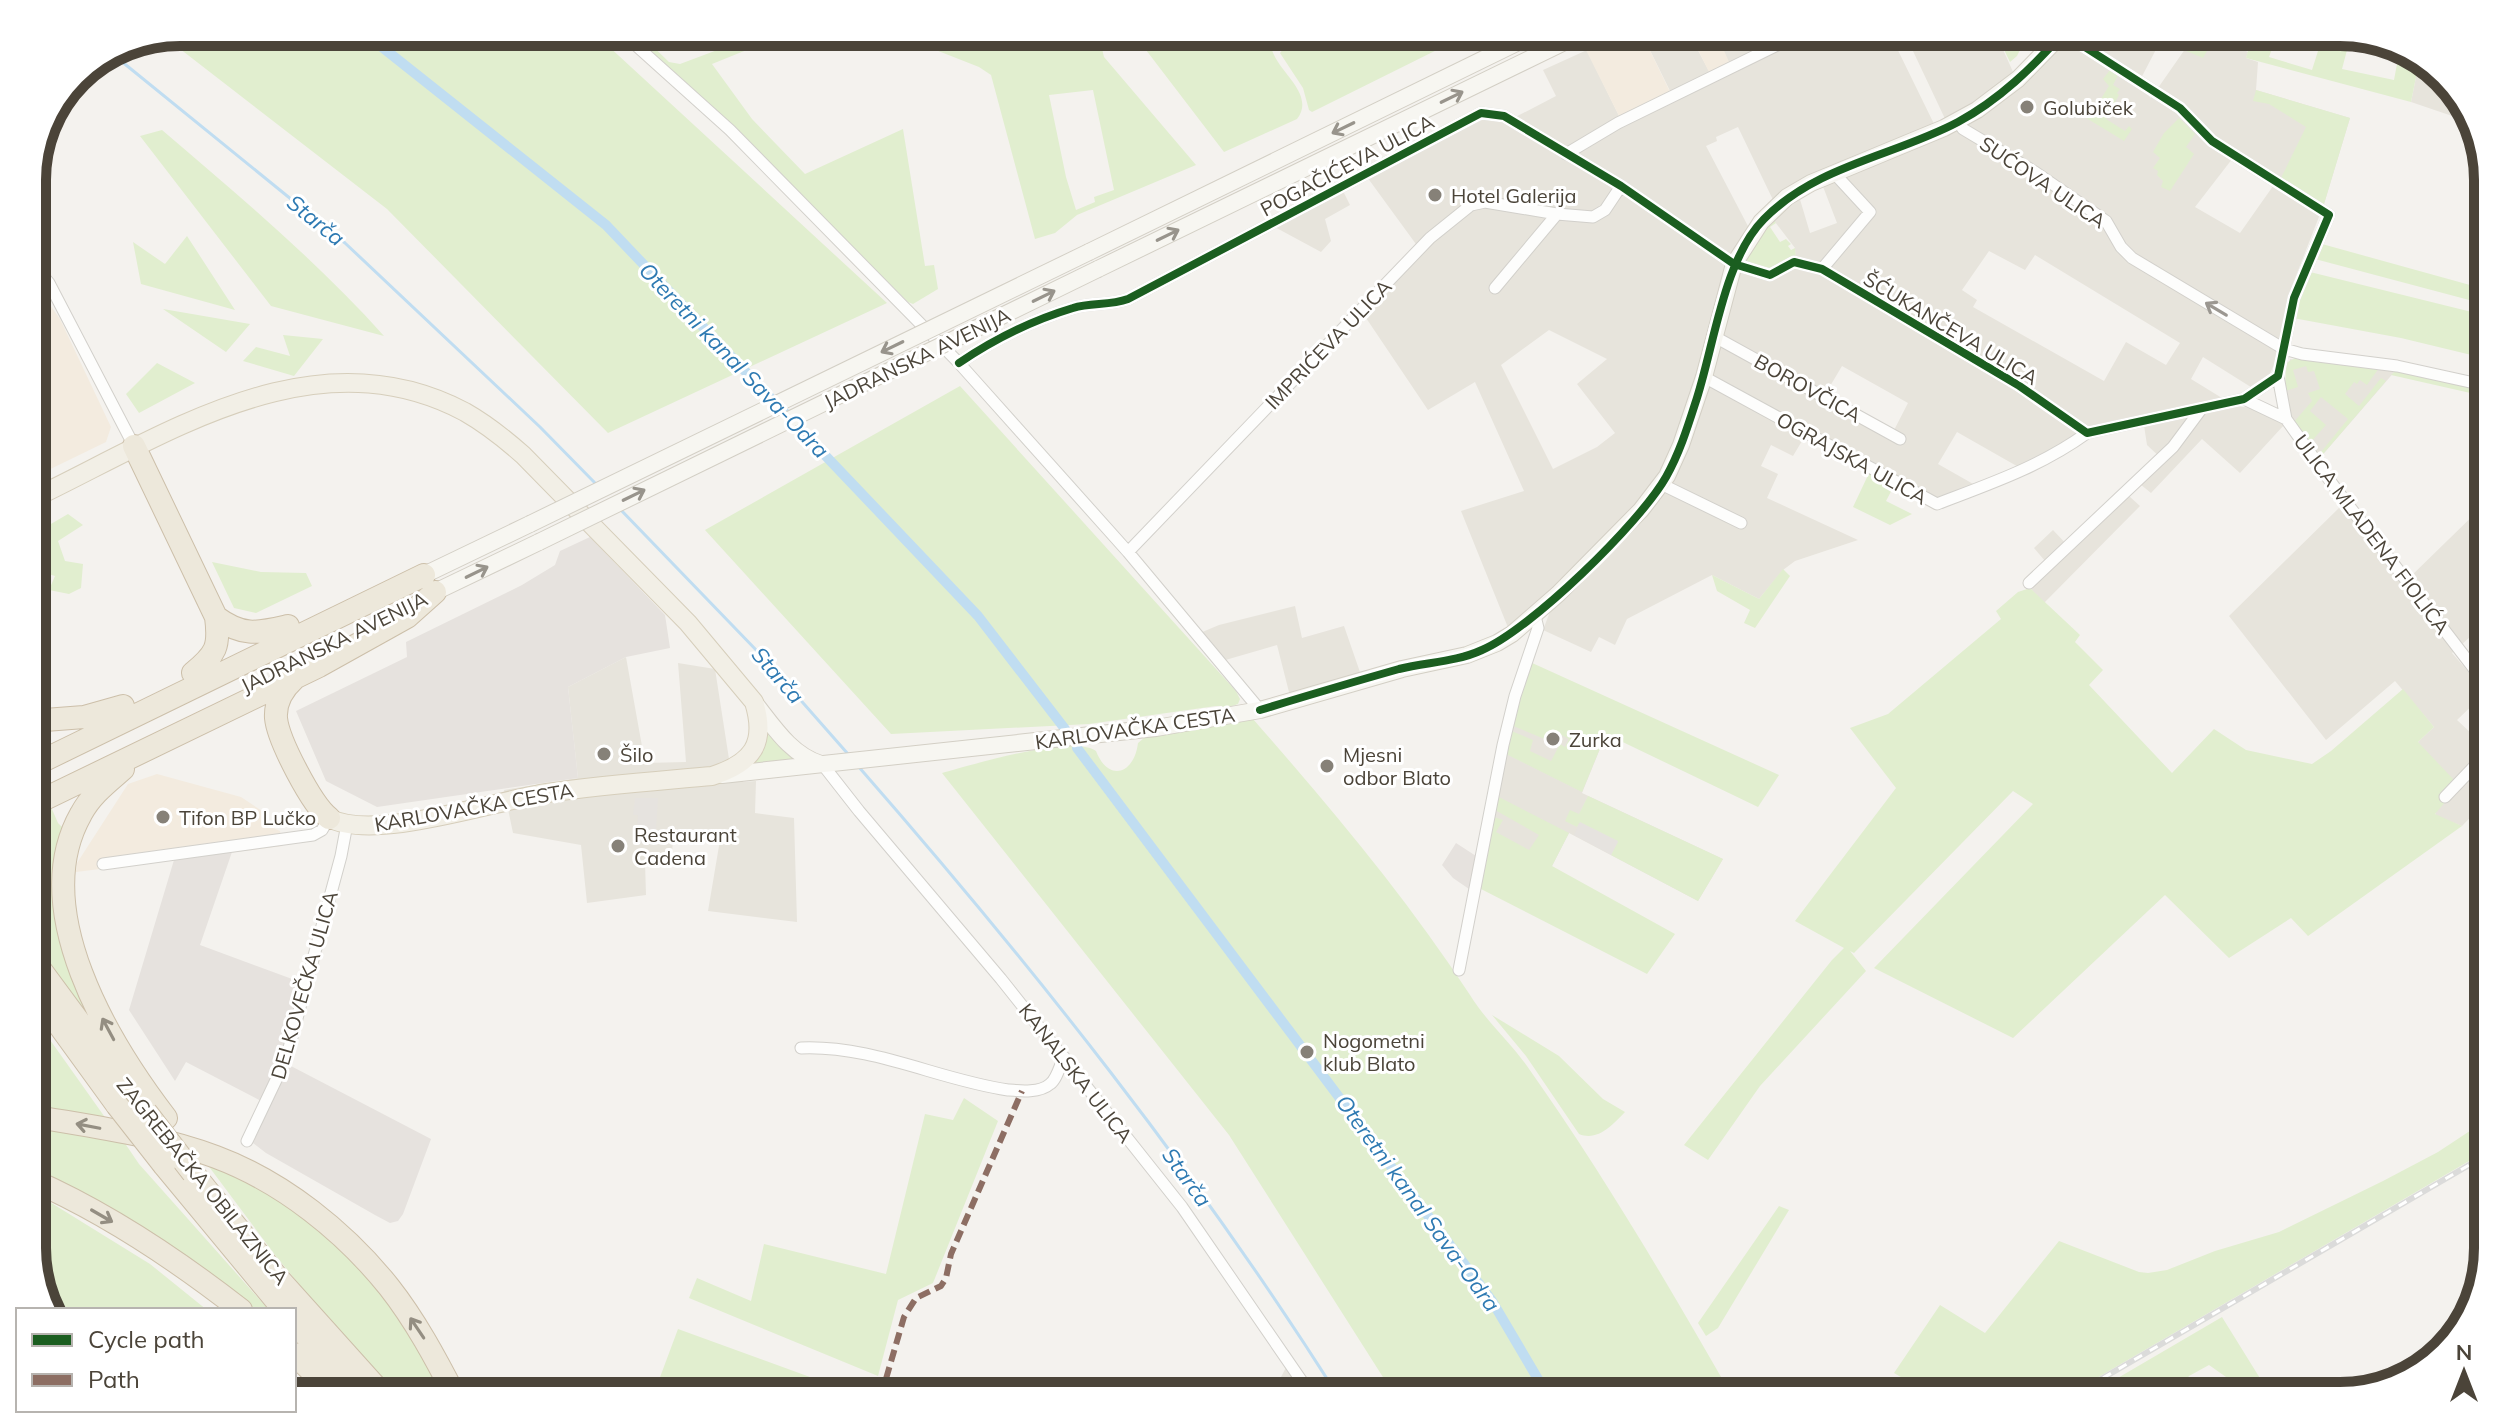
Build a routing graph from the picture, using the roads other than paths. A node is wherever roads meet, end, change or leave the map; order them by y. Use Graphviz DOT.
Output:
graph roads {
  1 [pos="637,46"];
  2 [pos="1510,46"];
  3 [pos="1556,46"];
  4 [pos="1775,46"];
  5 [pos="2050,46"];
  6 [pos="2085,46"];
  7 [pos="1958,122"];
  8 [pos="1566,154"];
  9 [pos="1834,173"];
  10 [pos="1621,186"];
  11 [pos="1557,214"];
  12 [pos="1734,264"];
  13 [pos="1822,269"];
  14 [pos="46,279"];
  15 [pos="1495,288"];
  16 [pos="1715,337"];
  17 [pos="2284,349"];
  18 [pos="959,363"];
  19 [pos="2278,376"];
  20 [pos="1704,377"];
  21 [pos="2474,383"];
  22 [pos="2244,399"];
  23 [pos="2202,408"];
  24 [pos="2286,419"];
  25 [pos="2087,433"];
  26 [pos="1900,439"];
  27 [pos="134,446"];
  28 [pos="1661,484"];
  29 [pos="46,492"];
  30 [pos="572,503"];
  31 [pos="1741,523"];
  32 [pos="1128,552"];
  33 [pos="2029,583"];
  34 [pos="430,584"];
  35 [pos="1535,616"];
  36 [pos="216,617"];
  37 [pos="288,626"];
  38 [pos="2474,669"];
  39 [pos="193,673"];
  40 [pos="296,677"];
  41 [pos="754,702"];
  42 [pos="123,706"];
  43 [pos="1260,710"];
  44 [pos="212,718"];
  45 [pos="46,720"];
  46 [pos="280,734"];
  47 [pos="151,747"];
  48 [pos="831,764"];
  49 [pos="2474,767"];
  50 [pos="46,775"];
  51 [pos="712,776"];
  52 [pos="46,778"];
  53 [pos="46,780"];
  54 [pos="2445,797"];
  55 [pos="338,821"];
  56 [pos="103,864"];
  57 [pos="1459,970"];
  58 [pos="46,976"];
  59 [pos="46,1007"];
  60 [pos="46,1027"];
  61 [pos="801,1048"];
  62 [pos="1064,1057"];
  63 [pos="117,1105"];
  64 [pos="156,1115"];
  65 [pos="46,1119"];
  66 [pos="247,1141"];
  67 [pos="46,1188"];
  68 [pos="238,1308"];
  69 [pos="282,1308"];
  70 [pos="296,1324"];
  71 [pos="296,1356"];
  72 [pos="323,1382"];
  73 [pos="347,1382"];
  74 [pos="371,1382"];
  75 [pos="448,1382"];
  76 [pos="1302,1382"];
  1 -- 18 [label="street"];
  2 -- 30 [label="main road, JADRANSKA AVENIJA, one-way, bridge"];
  34 -- 3 [label="main road, JADRANSKA AVENIJA, one-way, bridge"];
  4 -- 8 [label="street"];
  5 -- 7 [label="main road, KARLOVAČKA CESTA"];
  6 -- 17 [label="street"];
  7 -- 9 [label="main road, KARLOVAČKA CESTA"];
  17 -- 7 [label="street, SUĆOVA ULICA, one-way"];
  8 -- 10 [label="street, POGAČIĆEVA ULICA"];
  8 -- 18 [label="street, POGAČIĆEVA ULICA"];
  9 -- 12 [label="main road, KARLOVAČKA CESTA"];
  9 -- 13 [label="street"];
  10 -- 11 [label="street, IMPRIĆEVA ULICA"];
  10 -- 12 [label="street, POGAČIĆEVA ULICA"];
  11 -- 15 [label="street"];
  11 -- 32 [label="street, IMPRIĆEVA ULICA"];
  12 -- 13 [label="street, ŠĆUKANČEVA ULICA"];
  12 -- 16 [label="main road, KARLOVAČKA CESTA"];
  13 -- 25 [label="street, ŠĆUKANČEVA ULICA"];
  14 -- 27 [label="street"];
  16 -- 20 [label="main road, KARLOVAČKA CESTA"];
  16 -- 26 [label="street, BOROVČICA"];
  17 -- 19 [label="street"];
  17 -- 21 [label="street, SUĆOVA ULICA"];
  18 -- 32 [label="street"];
  19 -- 22 [label="street"];
  19 -- 24 [label="street, ULICA MLADENA FIOLIĆA"];
  20 -- 25 [label="street, OGRAJSKA ULICA"];
  20 -- 28 [label="main road, KARLOVAČKA CESTA"];
  22 -- 23 [label="street"];
  22 -- 24 [label="street, ULICA MLADENA FIOLIĆA"];
  23 -- 25 [label="street"];
  23 -- 33 [label="street"];
  24 -- 38 [label="street, ULICA MLADENA FIOLIĆA"];
  27 -- 29 [label="main road"];
  27 -- 30 [label="main road"];
  27 -- 36 [label="highway"];
  28 -- 31 [label="street"];
  28 -- 35 [label="main road, KARLOVAČKA CESTA"];
  30 -- 34 [label="main road, JADRANSKA AVENIJA, bridge"];
  30 -- 41 [label="main road"];
  32 -- 43 [label="street"];
  34 -- 37 [label="highway"];
  34 -- 40 [label="highway"];
  34 -- 52 [label="highway, JADRANSKA AVENIJA"];
  35 -- 43 [label="main road, KARLOVAČKA CESTA"];
  35 -- 57 [label="street"];
  36 -- 37 [label="highway"];
  36 -- 39 [label="highway"];
  37 -- 39 [label="highway"];
  39 -- 42 [label="highway"];
  40 -- 44 [label="highway"];
  40 -- 46 [label="highway"];
  41 -- 48 [label="main road"];
  41 -- 51 [label="main road, KARLOVAČKA CESTA"];
  42 -- 45 [label="highway"];
  42 -- 50 [label="highway"];
  43 -- 48 [label="main road, KARLOVAČKA CESTA"];
  44 -- 46 [label="highway"];
  44 -- 47 [label="highway"];
  46 -- 55 [label="highway"];
  47 -- 53 [label="highway"];
  64 -- 47 [label="highway, one-way"];
  48 -- 51 [label="main road, KARLOVAČKA CESTA"];
  48 -- 62 [label="street, KANALSKA ULICA"];
  49 -- 54 [label="street"];
  51 -- 55 [label="main road, KARLOVAČKA CESTA"];
  55 -- 56 [label="street, KARLOVAČKA CESTA"];
  55 -- 66 [label="street, DELKOVEČKA ULICA"];
  58 -- 64 [label="highway, ZAGREBAČKA OBILAZNICA"];
  59 -- 63 [label="highway, ZAGREBAČKA OBILAZNICA"];
  60 -- 63 [label="highway"];
  61 -- 62 [label="street"];
  62 -- 76 [label="street, KANALSKA ULICA"];
  63 -- 69 [label="highway, ZAGREBAČKA OBILAZNICA, bridge"];
  64 -- 74 [label="highway, ZAGREBAČKA OBILAZNICA, bridge"];
  75 -- 65 [label="highway, one-way"];
  67 -- 68 [label="highway, one-way"];
  70 -- 73 [label="highway"];
  71 -- 72 [label="highway"];
}
